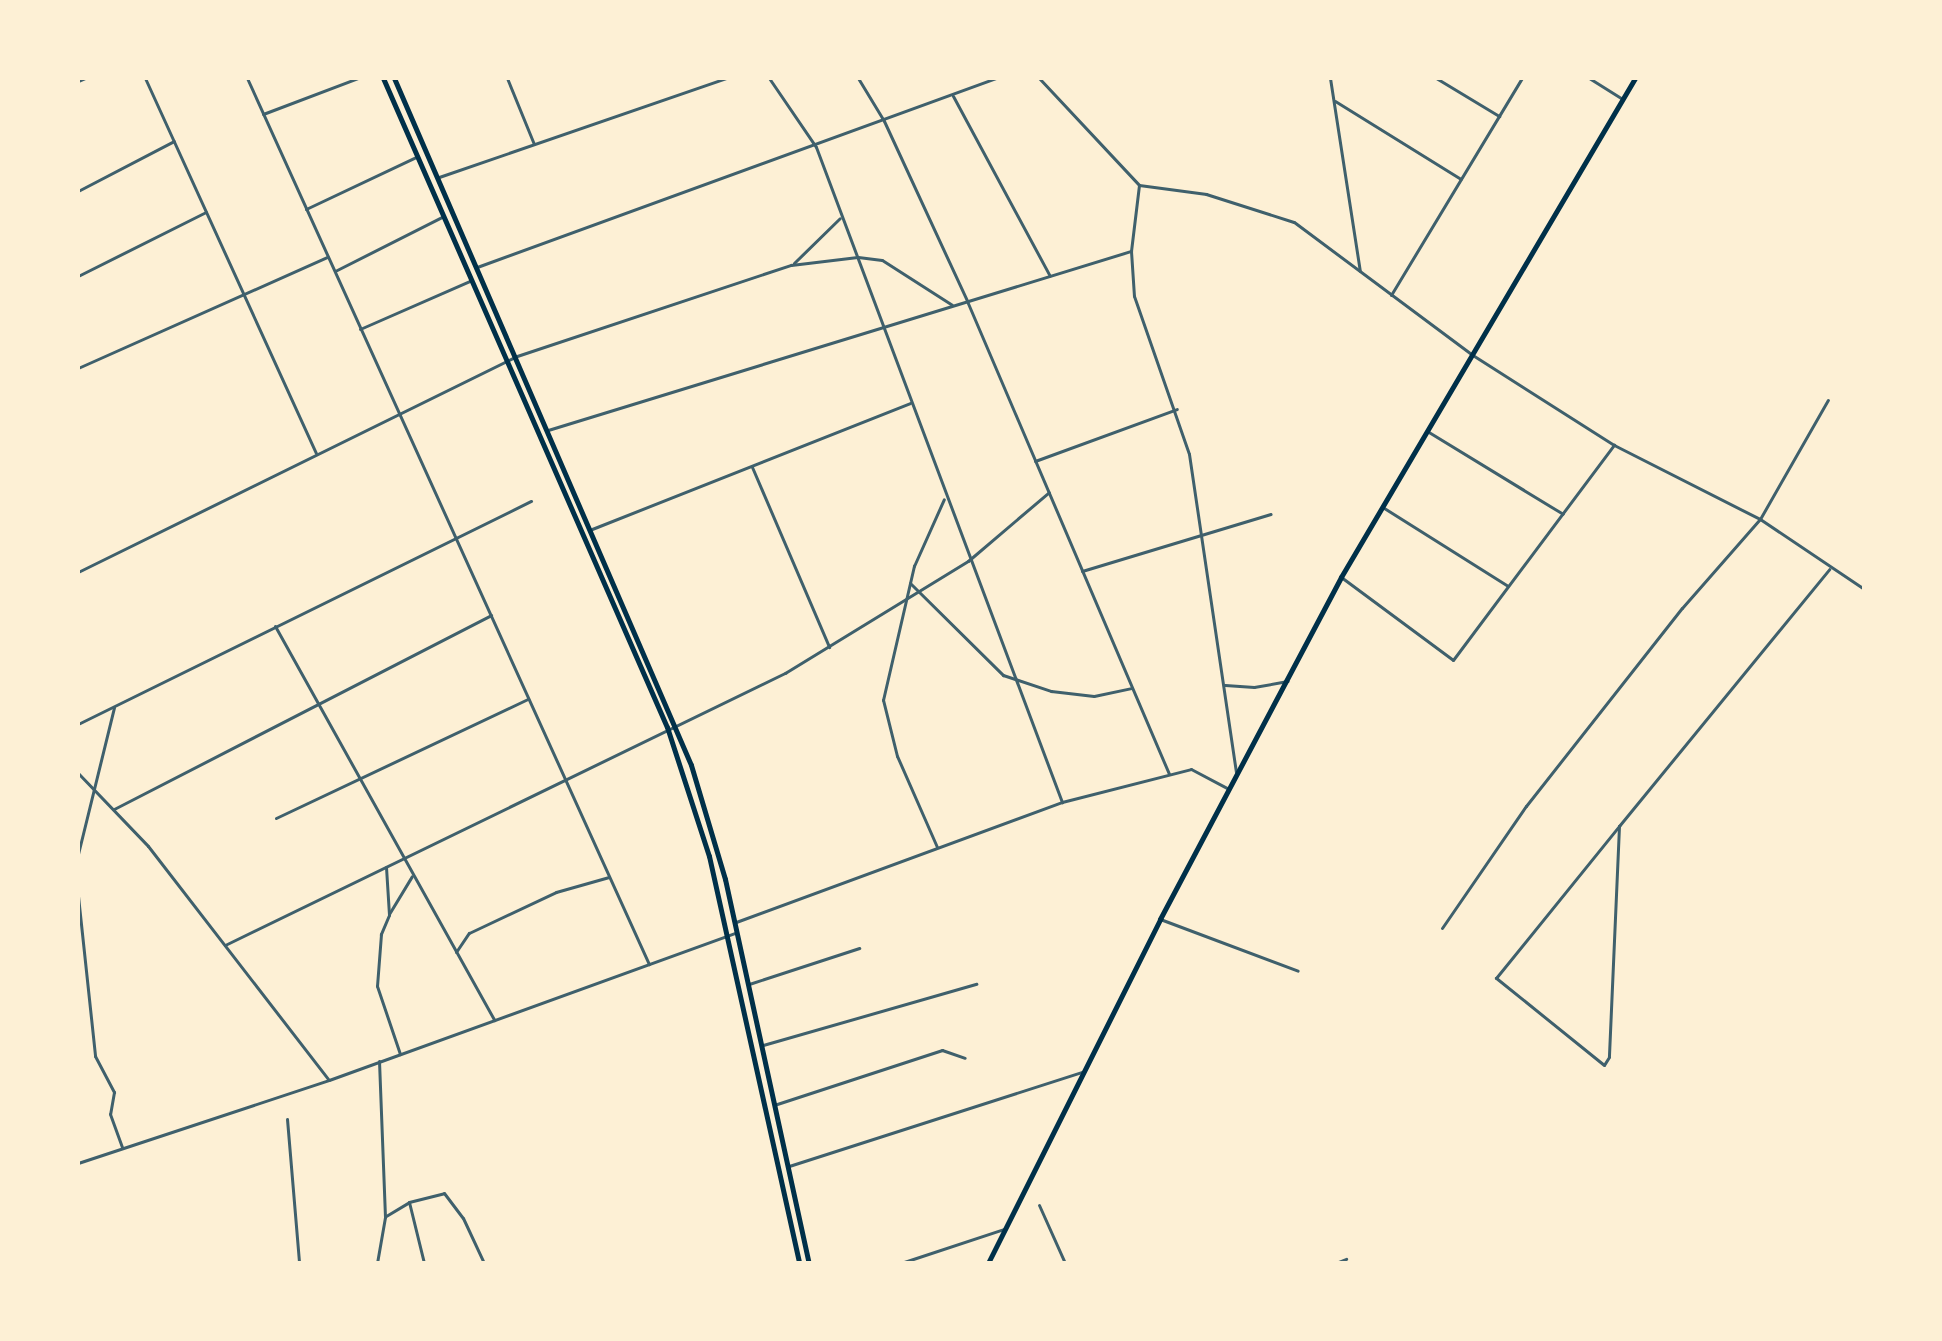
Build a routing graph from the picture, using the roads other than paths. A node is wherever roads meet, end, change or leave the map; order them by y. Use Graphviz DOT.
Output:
graph roads {
  1 [pos="85,78"];
  2 [pos="145,78"];
  3 [pos="247,78"];
  4 [pos="358,78"];
  5 [pos="383,78"];
  6 [pos="394,78"];
  7 [pos="507,78"];
  8 [pos="727,78"];
  9 [pos="769,78"];
  10 [pos="858,78"];
  11 [pos="996,78"];
  12 [pos="1039,78"];
  13 [pos="1330,78"];
  14 [pos="1436,78"];
  15 [pos="1522,78"];
  16 [pos="1589,78"];
  17 [pos="1635,78"];
  18 [pos="78,81"];
  19 [pos="953,95"];
  20 [pos="1622,99"];
  21 [pos="1334,101"];
  22 [pos="263,114"];
  23 [pos="1499,116"];
  24 [pos="884,121"];
  25 [pos="174,141"];
  26 [pos="534,144"];
  27 [pos="816,147"];
  28 [pos="416,157"];
  29 [pos="437,178"];
  30 [pos="1461,179"];
  31 [pos="1139,185"];
  32 [pos="78,191"];
  33 [pos="306,209"];
  34 [pos="206,212"];
  35 [pos="443,217"];
  36 [pos="840,218"];
  37 [pos="1131,251"];
  38 [pos="327,257"];
  39 [pos="858,257"];
  40 [pos="791,265"];
  41 [pos="475,267"];
  42 [pos="335,271"];
  43 [pos="1360,271"];
  44 [pos="78,276"];
  45 [pos="1050,276"];
  46 [pos="470,281"];
  47 [pos="243,294"];
  48 [pos="1391,295"];
  49 [pos="967,301"];
  50 [pos="952,305"];
  51 [pos="881,327"];
  52 [pos="360,329"];
  53 [pos="1471,354"];
  54 [pos="514,357"];
  55 [pos="505,361"];
  56 [pos="78,368"];
  57 [pos="1828,400"];
  58 [pos="910,403"];
  59 [pos="1177,409"];
  60 [pos="399,413"];
  61 [pos="548,430"];
  62 [pos="1427,431"];
  63 [pos="1614,445"];
  64 [pos="317,455"];
  65 [pos="1035,461"];
  66 [pos="751,466"];
  67 [pos="1049,492"];
  68 [pos="945,498"];
  69 [pos="531,501"];
  70 [pos="1380,506"];
  71 [pos="1271,514"];
  72 [pos="1563,514"];
  73 [pos="1760,519"];
  74 [pos="592,529"];
  75 [pos="1200,533"];
  76 [pos="455,536"];
  77 [pos="968,561"];
  78 [pos="1830,568"];
  79 [pos="1082,571"];
  80 [pos="78,572"];
  81 [pos="1341,577"];
  82 [pos="909,582"];
  83 [pos="1508,586"];
  84 [pos="1864,589"];
  85 [pos="916,590"];
  86 [pos="905,598"];
  87 [pos="491,615"];
  88 [pos="275,625"];
  89 [pos="829,647"];
  90 [pos="1287,681"];
  91 [pos="1018,682"];
  92 [pos="1225,685"];
  93 [pos="1131,688"];
  94 [pos="528,699"];
  95 [pos="318,701"];
  96 [pos="114,707"];
  97 [pos="78,724"];
  98 [pos="670,725"];
  99 [pos="78,773"];
  100 [pos="1169,774"];
  101 [pos="1237,776"];
  102 [pos="361,778"];
  103 [pos="566,782"];
  104 [pos="95,789"];
  105 [pos="1229,789"];
  106 [pos="1062,802"];
  107 [pos="114,809"];
  108 [pos="276,818"];
  109 [pos="1619,826"];
  110 [pos="937,847"];
  111 [pos="78,854"];
  112 [pos="406,857"];
  113 [pos="386,867"];
  114 [pos="412,876"];
  115 [pos="609,877"];
  116 [pos="78,896"];
  117 [pos="389,915"];
  118 [pos="1160,919"];
  119 [pos="733,923"];
  120 [pos="1442,928"];
  121 [pos="735,933"];
  122 [pos="728,936"];
  123 [pos="225,945"];
  124 [pos="859,948"];
  125 [pos="455,954"];
  126 [pos="649,964"];
  127 [pos="1298,971"];
  128 [pos="976,984"];
  129 [pos="747,985"];
  130 [pos="494,1020"];
  131 [pos="760,1046"];
  132 [pos="400,1054"];
  133 [pos="965,1058"];
  134 [pos="379,1061"];
  135 [pos="1081,1072"];
  136 [pos="329,1080"];
  137 [pos="774,1105"];
  138 [pos="287,1119"];
  139 [pos="123,1148"];
  140 [pos="78,1163"];
  141 [pos="789,1166"];
  142 [pos="409,1202"];
  143 [pos="1039,1205"];
  144 [pos="385,1217"];
  145 [pos="1005,1229"];
  146 [pos="1346,1259"];
  147 [pos="299,1263"];
  148 [pos="377,1263"];
  149 [pos="424,1263"];
  150 [pos="484,1263"];
  151 [pos="799,1263"];
  152 [pos="809,1263"];
  153 [pos="901,1263"];
  154 [pos="988,1263"];
  155 [pos="1065,1263"];
  156 [pos="1336,1263"];
  1 -- 18 [label="street"];
  2 -- 25 [label="street"];
  3 -- 22 [label="street"];
  4 -- 22 [label="street"];
  5 -- 28 [label="main road"];
  6 -- 29 [label="main road"];
  7 -- 26 [label="street"];
  8 -- 26 [label="street"];
  9 -- 27 [label="street"];
  10 -- 24 [label="street"];
  11 -- 19 [label="street"];
  12 -- 31 [label="street"];
  13 -- 21 [label="street"];
  14 -- 23 [label="street"];
  15 -- 23 [label="street"];
  16 -- 20 [label="street"];
  17 -- 20 [label="main road"];
  19 -- 24 [label="street"];
  19 -- 45 [label="street"];
  20 -- 53 [label="main road"];
  21 -- 30 [label="street"];
  21 -- 43 [label="street"];
  22 -- 33 [label="street"];
  23 -- 30 [label="street"];
  24 -- 27 [label="street"];
  24 -- 49 [label="street"];
  25 -- 32 [label="street"];
  25 -- 34 [label="street"];
  26 -- 29 [label="street"];
  27 -- 36 [label="street"];
  27 -- 41 [label="street"];
  28 -- 33 [label="street"];
  28 -- 35 [label="main road"];
  29 -- 41 [label="main road"];
  30 -- 48 [label="street"];
  31 -- 37 [label="street"];
  31 -- 43 [label="street"];
  33 -- 38 [label="street"];
  34 -- 44 [label="street"];
  34 -- 47 [label="street"];
  35 -- 42 [label="street"];
  35 -- 46 [label="main road"];
  36 -- 39 [label="street"];
  36 -- 40 [label="street"];
  37 -- 45 [label="street"];
  37 -- 59 [label="street"];
  38 -- 42 [label="street"];
  38 -- 47 [label="street"];
  39 -- 40 [label="street"];
  39 -- 50 [label="street"];
  39 -- 51 [label="street"];
  40 -- 54 [label="street"];
  41 -- 54 [label="main road"];
  42 -- 52 [label="street"];
  43 -- 48 [label="street"];
  45 -- 49 [label="street"];
  46 -- 52 [label="street"];
  46 -- 55 [label="main road"];
  47 -- 56 [label="street"];
  47 -- 64 [label="street"];
  48 -- 53 [label="street"];
  49 -- 50 [label="street"];
  49 -- 65 [label="street"];
  50 -- 51 [label="street"];
  51 -- 58 [label="street"];
  51 -- 61 [label="street"];
  52 -- 60 [label="street"];
  53 -- 62 [label="main road"];
  53 -- 63 [label="street"];
  54 -- 55 [label="street"];
  54 -- 61 [label="main road"];
  55 -- 60 [label="street"];
  55 -- 98 [label="main road"];
  57 -- 73 [label="street"];
  58 -- 66 [label="street"];
  58 -- 68 [label="street"];
  59 -- 65 [label="street"];
  59 -- 75 [label="street"];
  60 -- 64 [label="street"];
  60 -- 76 [label="street"];
  61 -- 74 [label="main road"];
  62 -- 70 [label="main road"];
  62 -- 72 [label="street"];
  63 -- 72 [label="street"];
  63 -- 73 [label="street"];
  64 -- 80 [label="street"];
  65 -- 67 [label="street"];
  66 -- 74 [label="street"];
  66 -- 89 [label="street"];
  67 -- 77 [label="street"];
  67 -- 79 [label="street"];
  68 -- 77 [label="street"];
  68 -- 82 [label="street"];
  69 -- 76 [label="street"];
  70 -- 81 [label="main road"];
  70 -- 83 [label="street"];
  71 -- 75 [label="street"];
  72 -- 83 [label="street"];
  73 -- 78 [label="street"];
  73 -- 120 [label="street"];
  74 -- 98 [label="main road"];
  75 -- 79 [label="street"];
  75 -- 92 [label="street"];
  76 -- 87 [label="street"];
  76 -- 88 [label="street"];
  77 -- 85 [label="street"];
  77 -- 91 [label="street"];
  78 -- 84 [label="street"];
  78 -- 109 [label="street"];
  79 -- 93 [label="street"];
  81 -- 83 [label="street"];
  81 -- 90 [label="main road"];
  82 -- 85 [label="street"];
  82 -- 86 [label="street"];
  85 -- 86 [label="street"];
  85 -- 91 [label="street"];
  86 -- 89 [label="street"];
  86 -- 110 [label="street"];
  87 -- 94 [label="street"];
  87 -- 95 [label="street"];
  88 -- 95 [label="street"];
  88 -- 96 [label="street"];
  89 -- 98 [label="street"];
  90 -- 92 [label="street"];
  90 -- 101 [label="main road"];
  91 -- 93 [label="street"];
  91 -- 106 [label="street"];
  92 -- 101 [label="street"];
  93 -- 100 [label="street"];
  94 -- 102 [label="street"];
  94 -- 103 [label="street"];
  95 -- 102 [label="street"];
  95 -- 107 [label="street"];
  96 -- 97 [label="street"];
  96 -- 104 [label="street"];
  98 -- 103 [label="street"];
  98 -- 119 [label="main road"];
  98 -- 122 [label="main road"];
  99 -- 104 [label="street"];
  100 -- 105 [label="street"];
  100 -- 106 [label="street"];
  101 -- 105 [label="main road"];
  102 -- 108 [label="street"];
  102 -- 112 [label="street"];
  103 -- 112 [label="street"];
  103 -- 115 [label="street"];
  104 -- 107 [label="street"];
  104 -- 111 [label="street"];
  105 -- 118 [label="main road"];
  106 -- 110 [label="street"];
  107 -- 123 [label="street"];
  109 -- 109 [label="street"];
  110 -- 119 [label="street"];
  112 -- 113 [label="street"];
  112 -- 114 [label="street"];
  113 -- 117 [label="street"];
  113 -- 123 [label="street"];
  114 -- 117 [label="street"];
  114 -- 125 [label="street"];
  115 -- 125 [label="street"];
  115 -- 126 [label="street"];
  116 -- 139 [label="street"];
  117 -- 132 [label="street"];
  118 -- 127 [label="street"];
  118 -- 135 [label="main road"];
  119 -- 121 [label="main road"];
  121 -- 122 [label="street"];
  121 -- 129 [label="main road"];
  122 -- 126 [label="street"];
  122 -- 151 [label="main road"];
  123 -- 136 [label="street"];
  124 -- 129 [label="street"];
  125 -- 130 [label="street"];
  126 -- 130 [label="street"];
  128 -- 131 [label="street"];
  129 -- 131 [label="main road"];
  130 -- 132 [label="street"];
  131 -- 137 [label="main road"];
  132 -- 134 [label="street"];
  133 -- 137 [label="street"];
  134 -- 136 [label="street"];
  134 -- 144 [label="street"];
  135 -- 141 [label="street"];
  135 -- 145 [label="main road"];
  136 -- 139 [label="street"];
  137 -- 141 [label="main road"];
  138 -- 147 [label="street"];
  139 -- 140 [label="street"];
  141 -- 152 [label="main road"];
  142 -- 144 [label="street"];
  142 -- 149 [label="street"];
  142 -- 150 [label="street"];
  143 -- 155 [label="street"];
  144 -- 148 [label="street"];
  145 -- 153 [label="street"];
  145 -- 154 [label="main road"];
  146 -- 156 [label="street"];
}
